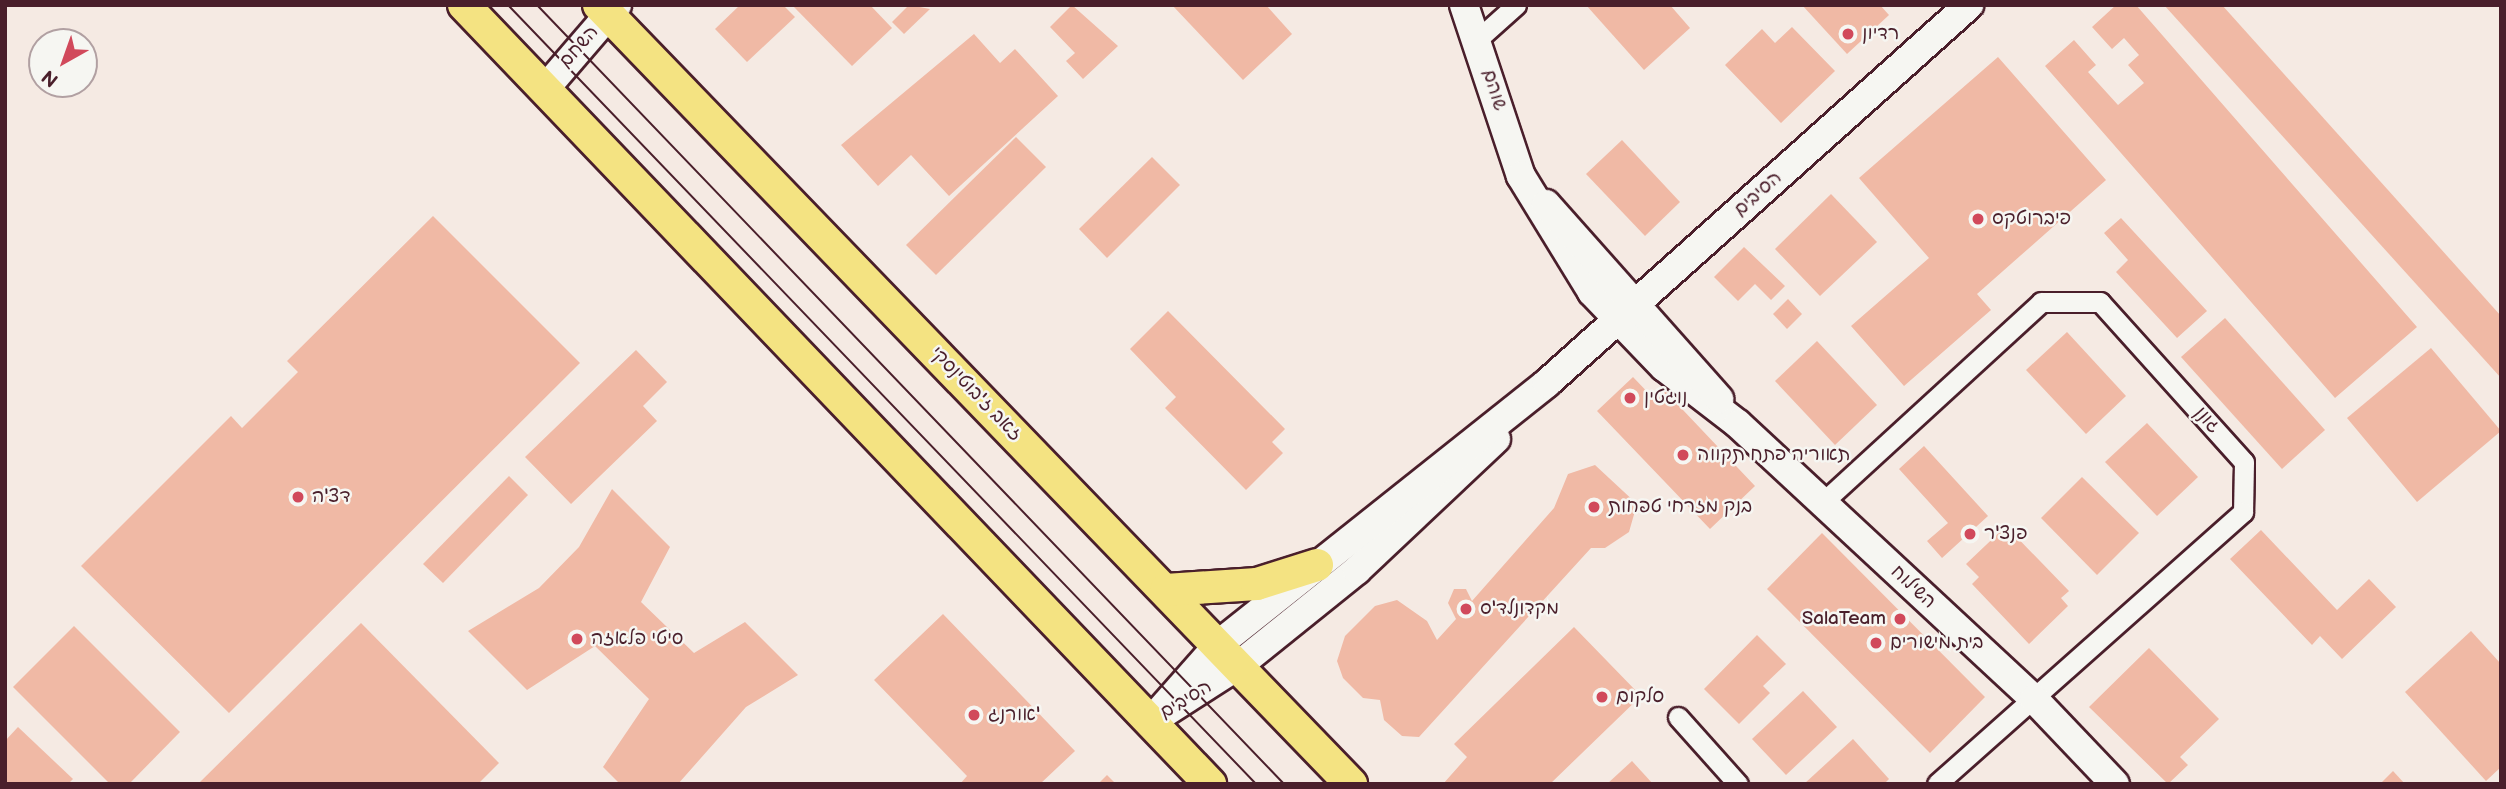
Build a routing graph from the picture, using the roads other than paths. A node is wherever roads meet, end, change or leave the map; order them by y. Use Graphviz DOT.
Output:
graph roads {
  1 [pos="464,5"];
  2 [pos="1464,5"];
  3 [pos="1516,5"];
  4 [pos="1969,5"];
  5 [pos="608,8"];
  6 [pos="1478,39"];
  7 [pos="544,90"];
  8 [pos="1627,311"];
  9 [pos="1547,383"];
  10 [pos="1822,503"];
  11 [pos="1317,565"];
  12 [pos="1166,590"];
  13 [pos="1229,655"];
  14 [pos="2034,699"];
  15 [pos="1678,717"];
  16 [pos="1150,722"];
  17 [pos="1210,784"];
  18 [pos="1351,784"];
  19 [pos="1738,784"];
  20 [pos="1937,784"];
  21 [pos="2115,784"];
  1 -- 7 [label="main road"];
  2 -- 6 [label="street, שוהם"];
  3 -- 6 [label="street"];
  4 -- 8 [label="street, הסיבים"];
  5 -- 7 [label="street, השחם"];
  5 -- 12 [label="main road, זאב ז'בוטינסקי"];
  6 -- 8 [label="street, שוהם"];
  7 -- 16 [label="main road"];
  8 -- 9 [label="street, הסיבים"];
  8 -- 10 [label="street, השילוח"];
  9 -- 11 [label="street, הסיבים"];
  9 -- 13 [label="street, הסיבים"];
  10 -- 14 [label="street, השילוח"];
  10 -- 14 [label="street, גונן"];
  11 -- 12 [label="main road"];
  11 -- 13 [label="street, הסיבים"];
  12 -- 13 [label="main road, זאב ז'בוטינסקי"];
  13 -- 16 [label="street, הסיבים"];
  13 -- 18 [label="main road, זאב ז'בוטינסקי"];
  14 -- 20 [label="street, גונן"];
  14 -- 21 [label="street, השילוח"];
  15 -- 19 [label="street"];
  16 -- 17 [label="main road"];
}
